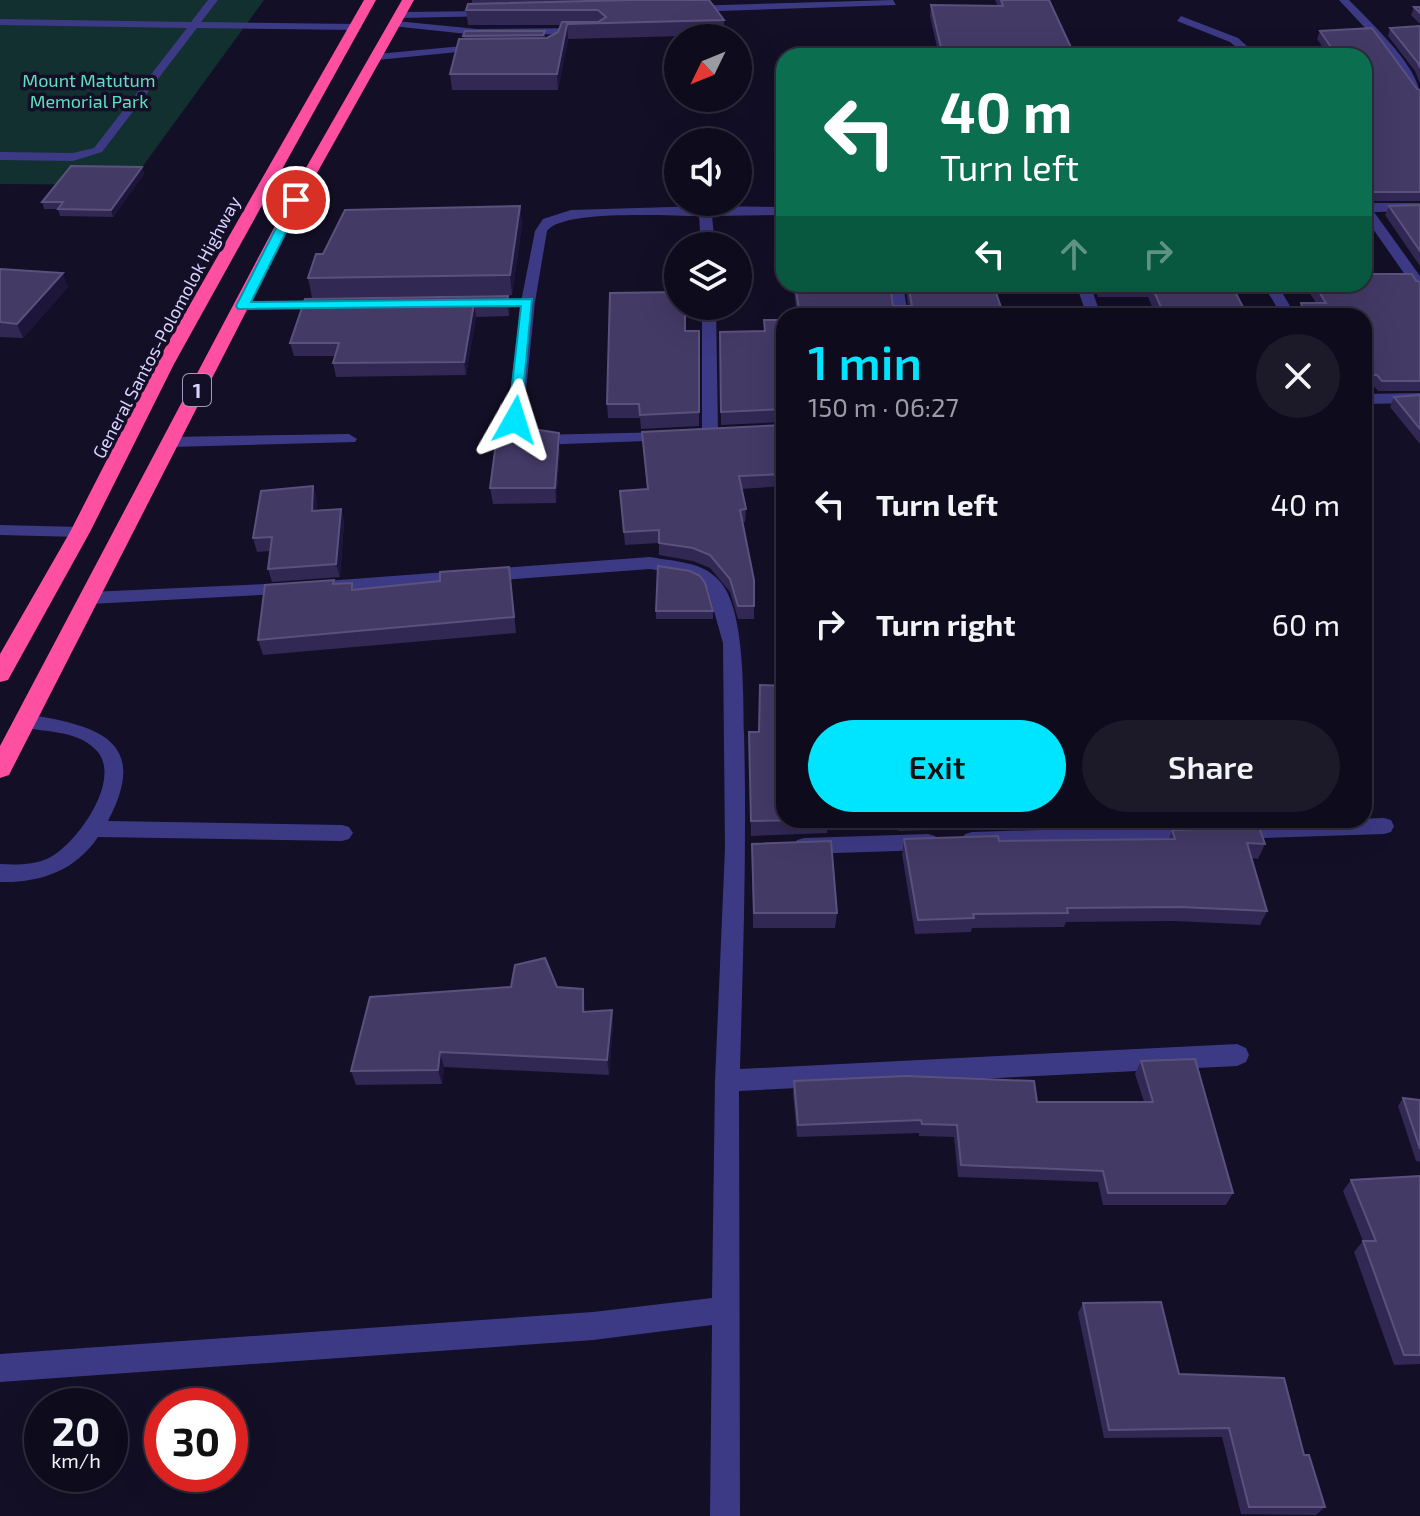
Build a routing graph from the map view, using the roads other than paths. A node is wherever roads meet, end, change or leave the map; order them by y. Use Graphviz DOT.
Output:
graph roads {
  1 [pos="213,0"];
  2 [pos="370,0"];
  3 [pos="1344,0"];
  4 [pos="893,3"];
  5 [pos="679,10"];
  6 [pos="401,13"];
  7 [pos="510,14"];
  8 [pos="1181,19"];
  9 [pos="0,22"];
  10 [pos="44,23"];
  11 [pos="188,30"];
  12 [pos="556,31"];
  13 [pos="599,31"];
  14 [pos="0,32"];
  15 [pos="35,32"];
  16 [pos="353,32"];
  17 [pos="477,32"];
  18 [pos="552,45"];
  19 [pos="474,47"];
  20 [pos="501,47"];
  21 [pos="1244,48"];
  22 [pos="377,57"];
  23 [pos="1418,89"];
  24 [pos="0,156"];
  25 [pos="1420,207"];
  26 [pos="1372,208"];
  27 [pos="664,211"];
  28 [pos="752,211"];
  29 [pos="776,211"];
  30 [pos="1372,219"];
  31 [pos="1420,286"];
  32 [pos="512,302"];
  33 [pos="528,302"];
  34 [pos="338,305"];
  35 [pos="243,306"];
  36 [pos="708,320"];
  37 [pos="1420,398"];
  38 [pos="1372,399"];
  39 [pos="349,439"];
  40 [pos="170,442"];
  41 [pos="0,530"];
  42 [pos="80,532"];
  43 [pos="90,598"];
  44 [pos="0,674"];
  45 [pos="25,721"];
  46 [pos="0,769"];
  47 [pos="1372,826"];
  48 [pos="1384,826"];
  49 [pos="1326,828"];
  50 [pos="93,829"];
  51 [pos="342,833"];
  52 [pos="784,847"];
  53 [pos="0,873"];
  54 [pos="1237,1055"];
  55 [pos="727,1081"];
  56 [pos="726,1310"];
  57 [pos="0,1368"];
  58 [pos="725,1516"];
  1 -- 11 [label="street"];
  2 -- 16 [label="highway, General Santos-Polomolok Highway / 1"];
  3 -- 23 [label="street"];
  4 -- 5 [label="street"];
  6 -- 7 [label="street"];
  6 -- 17 [label="street"];
  6 -- 22 [label="highway, 1"];
  8 -- 21 [label="street"];
  9 -- 10 [label="street"];
  10 -- 11 [label="street"];
  10 -- 15 [label="street"];
  11 -- 15 [label="street"];
  11 -- 16 [label="street"];
  11 -- 24 [label="street"];
  12 -- 13 [label="street"];
  12 -- 17 [label="street"];
  12 -- 18 [label="street"];
  14 -- 15 [label="street"];
  16 -- 42 [label="highway, General Santos-Polomolok Highway / 1"];
  17 -- 19 [label="street"];
  19 -- 20 [label="street"];
  19 -- 22 [label="street"];
  22 -- 35 [label="highway, 1"];
  25 -- 26 [label="street"];
  27 -- 33 [label="street"];
  28 -- 29 [label="street"];
  30 -- 31 [label="street"];
  32 -- 33 [label="street"];
  33 -- 36 [label="street"];
  34 -- 35 [label="street"];
  35 -- 40 [label="highway, 1"];
  37 -- 38 [label="street"];
  39 -- 40 [label="street"];
  40 -- 43 [label="highway, 1"];
  41 -- 42 [label="street"];
  42 -- 44 [label="highway, General Santos-Polomolok Highway / 1"];
  43 -- 45 [label="highway, 1"];
  43 -- 55 [label="street"];
  45 -- 46 [label="highway, 1"];
  45 -- 50 [label="street"];
  47 -- 48 [label="street"];
  49 -- 52 [label="street"];
  50 -- 51 [label="street"];
  50 -- 53 [label="street"];
  54 -- 55 [label="street"];
  55 -- 56 [label="street"];
  56 -- 57 [label="street"];
  56 -- 58 [label="street"];
}
